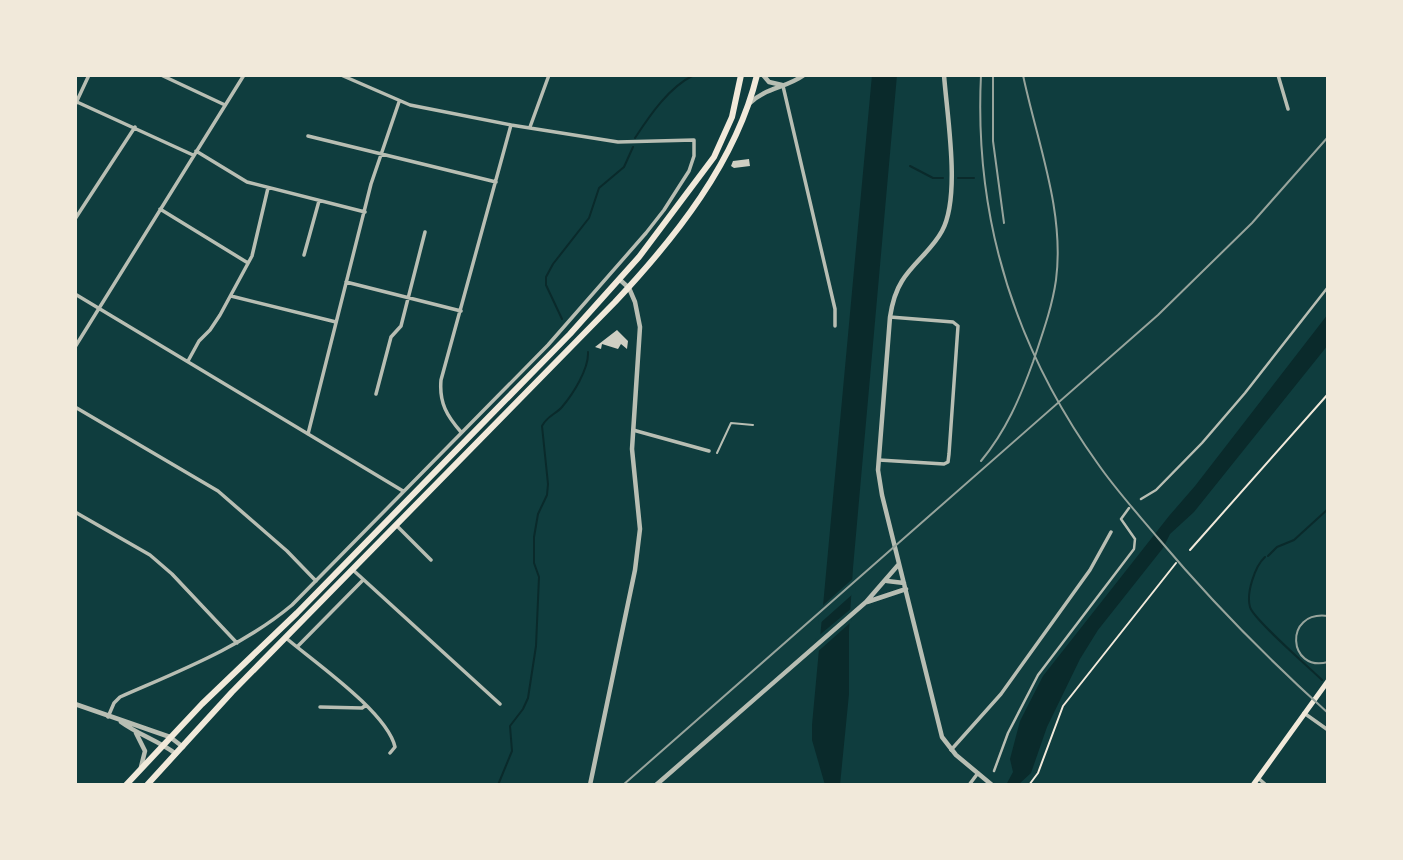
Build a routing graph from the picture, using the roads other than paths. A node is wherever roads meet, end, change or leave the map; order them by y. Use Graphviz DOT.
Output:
graph roads {
  1 [pos="89,75"];
  2 [pos="160,75"];
  3 [pos="244,75"];
  4 [pos="341,75"];
  5 [pos="549,75"];
  6 [pos="741,75"];
  7 [pos="757,75"];
  8 [pos="763,75"];
  9 [pos="804,75"];
  10 [pos="944,75"];
  11 [pos="1278,75"];
  12 [pos="783,86"];
  13 [pos="399,101"];
  14 [pos="76,103"];
  15 [pos="225,105"];
  16 [pos="748,105"];
  17 [pos="1288,109"];
  18 [pos="511,125"];
  19 [pos="135,127"];
  20 [pos="530,127"];
  21 [pos="308,136"];
  22 [pos="194,153"];
  23 [pos="380,153"];
  24 [pos="496,182"];
  25 [pos="268,188"];
  26 [pos="319,201"];
  27 [pos="160,209"];
  28 [pos="365,212"];
  29 [pos="75,219"];
  30 [pos="425,232"];
  31 [pos="304,255"];
  32 [pos="248,263"];
  33 [pos="620,279"];
  34 [pos="346,282"];
  35 [pos="1328,287"];
  36 [pos="629,288"];
  37 [pos="75,294"];
  38 [pos="231,296"];
  39 [pos="408,298"];
  40 [pos="99,308"];
  41 [pos="461,312"];
  42 [pos="890,317"];
  43 [pos="337,322"];
  44 [pos="835,326"];
  45 [pos="75,347"];
  46 [pos="188,361"];
  47 [pos="376,394"];
  48 [pos="75,407"];
  49 [pos="753,425"];
  50 [pos="633,430"];
  51 [pos="461,433"];
  52 [pos="308,434"];
  53 [pos="709,451"];
  54 [pos="717,453"];
  55 [pos="879,460"];
  56 [pos="403,491"];
  57 [pos="1141,499"];
  58 [pos="1129,508"];
  59 [pos="75,512"];
  60 [pos="396,526"];
  61 [pos="1111,532"];
  62 [pos="431,560"];
  63 [pos="900,564"];
  64 [pos="352,570"];
  65 [pos="363,580"];
  66 [pos="886,580"];
  67 [pos="316,581"];
  68 [pos="904,583"];
  69 [pos="906,589"];
  70 [pos="866,602"];
  71 [pos="286,638"];
  72 [pos="237,643"];
  73 [pos="297,647"];
  74 [pos="1328,681"];
  75 [pos="75,704"];
  76 [pos="500,704"];
  77 [pos="366,705"];
  78 [pos="320,707"];
  79 [pos="1304,713"];
  80 [pos="108,717"];
  81 [pos="121,722"];
  82 [pos="1328,730"];
  83 [pos="136,732"];
  84 [pos="170,737"];
  85 [pos="163,744"];
  86 [pos="183,747"];
  87 [pos="951,750"];
  88 [pos="390,753"];
  89 [pos="176,754"];
  90 [pos="141,767"];
  91 [pos="994,771"];
  92 [pos="978,773"];
  93 [pos="1258,778"];
  94 [pos="126,785"];
  95 [pos="147,785"];
  96 [pos="590,785"];
  97 [pos="656,785"];
  98 [pos="969,785"];
  99 [pos="992,785"];
  100 [pos="1253,785"];
  101 [pos="1266,785"];
  1 -- 14 [label="street"];
  2 -- 15 [label="street"];
  3 -- 15 [label="street"];
  4 -- 13 [label="street"];
  5 -- 20 [label="street"];
  6 -- 33 [label="main road"];
  7 -- 16 [label="main road"];
  8 -- 12 [label="street"];
  9 -- 12 [label="street"];
  10 -- 42 [label="street"];
  11 -- 17 [label="street"];
  12 -- 16 [label="street"];
  12 -- 44 [label="street"];
  13 -- 18 [label="street"];
  13 -- 23 [label="street"];
  14 -- 19 [label="street"];
  15 -- 22 [label="street"];
  16 -- 36 [label="main road"];
  18 -- 20 [label="street"];
  18 -- 24 [label="street"];
  19 -- 22 [label="street"];
  19 -- 29 [label="street"];
  20 -- 51 [label="street"];
  21 -- 23 [label="street"];
  22 -- 25 [label="street"];
  22 -- 27 [label="street"];
  23 -- 24 [label="street"];
  23 -- 28 [label="street"];
  24 -- 41 [label="street"];
  25 -- 26 [label="street"];
  25 -- 32 [label="street"];
  26 -- 28 [label="street"];
  26 -- 31 [label="street"];
  27 -- 32 [label="street"];
  27 -- 40 [label="street"];
  28 -- 34 [label="street"];
  30 -- 39 [label="street"];
  32 -- 38 [label="street"];
  33 -- 36 [label="street"];
  33 -- 84 [label="main road"];
  34 -- 39 [label="street"];
  34 -- 43 [label="street"];
  35 -- 57 [label="street"];
  36 -- 50 [label="street"];
  36 -- 60 [label="main road"];
  37 -- 40 [label="street"];
  38 -- 43 [label="street"];
  38 -- 46 [label="street"];
  39 -- 41 [label="street"];
  39 -- 47 [label="street"];
  40 -- 45 [label="street"];
  40 -- 46 [label="street"];
  41 -- 51 [label="street"];
  42 -- 55 [label="street"];
  42 -- 55 [label="street"];
  43 -- 52 [label="street"];
  46 -- 52 [label="street"];
  48 -- 67 [label="street"];
  49 -- 54 [label="lane"];
  50 -- 53 [label="street"];
  50 -- 96 [label="street"];
  51 -- 56 [label="street"];
  52 -- 56 [label="street"];
  55 -- 63 [label="street"];
  56 -- 67 [label="street"];
  58 -- 91 [label="street"];
  59 -- 72 [label="street"];
  60 -- 62 [label="street"];
  60 -- 64 [label="main road"];
  61 -- 87 [label="street"];
  63 -- 66 [label="street"];
  63 -- 68 [label="street"];
  64 -- 65 [label="street"];
  64 -- 71 [label="main road"];
  65 -- 73 [label="street"];
  65 -- 76 [label="street"];
  66 -- 68 [label="street"];
  66 -- 70 [label="street"];
  67 -- 72 [label="street"];
  68 -- 69 [label="street"];
  69 -- 70 [label="street"];
  69 -- 87 [label="street"];
  70 -- 97 [label="street"];
  71 -- 73 [label="street"];
  71 -- 86 [label="main road"];
  72 -- 80 [label="street"];
  73 -- 77 [label="street"];
  74 -- 79 [label="main road"];
  75 -- 80 [label="street"];
  77 -- 78 [label="street"];
  77 -- 88 [label="street"];
  79 -- 82 [label="street"];
  79 -- 93 [label="main road"];
  80 -- 81 [label="street"];
  81 -- 83 [label="street"];
  81 -- 84 [label="street"];
  83 -- 85 [label="street"];
  83 -- 90 [label="street"];
  84 -- 85 [label="main road"];
  84 -- 86 [label="street"];
  85 -- 89 [label="street"];
  85 -- 90 [label="main road"];
  86 -- 89 [label="main road"];
  87 -- 92 [label="street"];
  89 -- 95 [label="main road"];
  90 -- 94 [label="main road"];
  92 -- 98 [label="street"];
  92 -- 99 [label="street"];
  93 -- 100 [label="main road"];
  93 -- 101 [label="street"];
}
